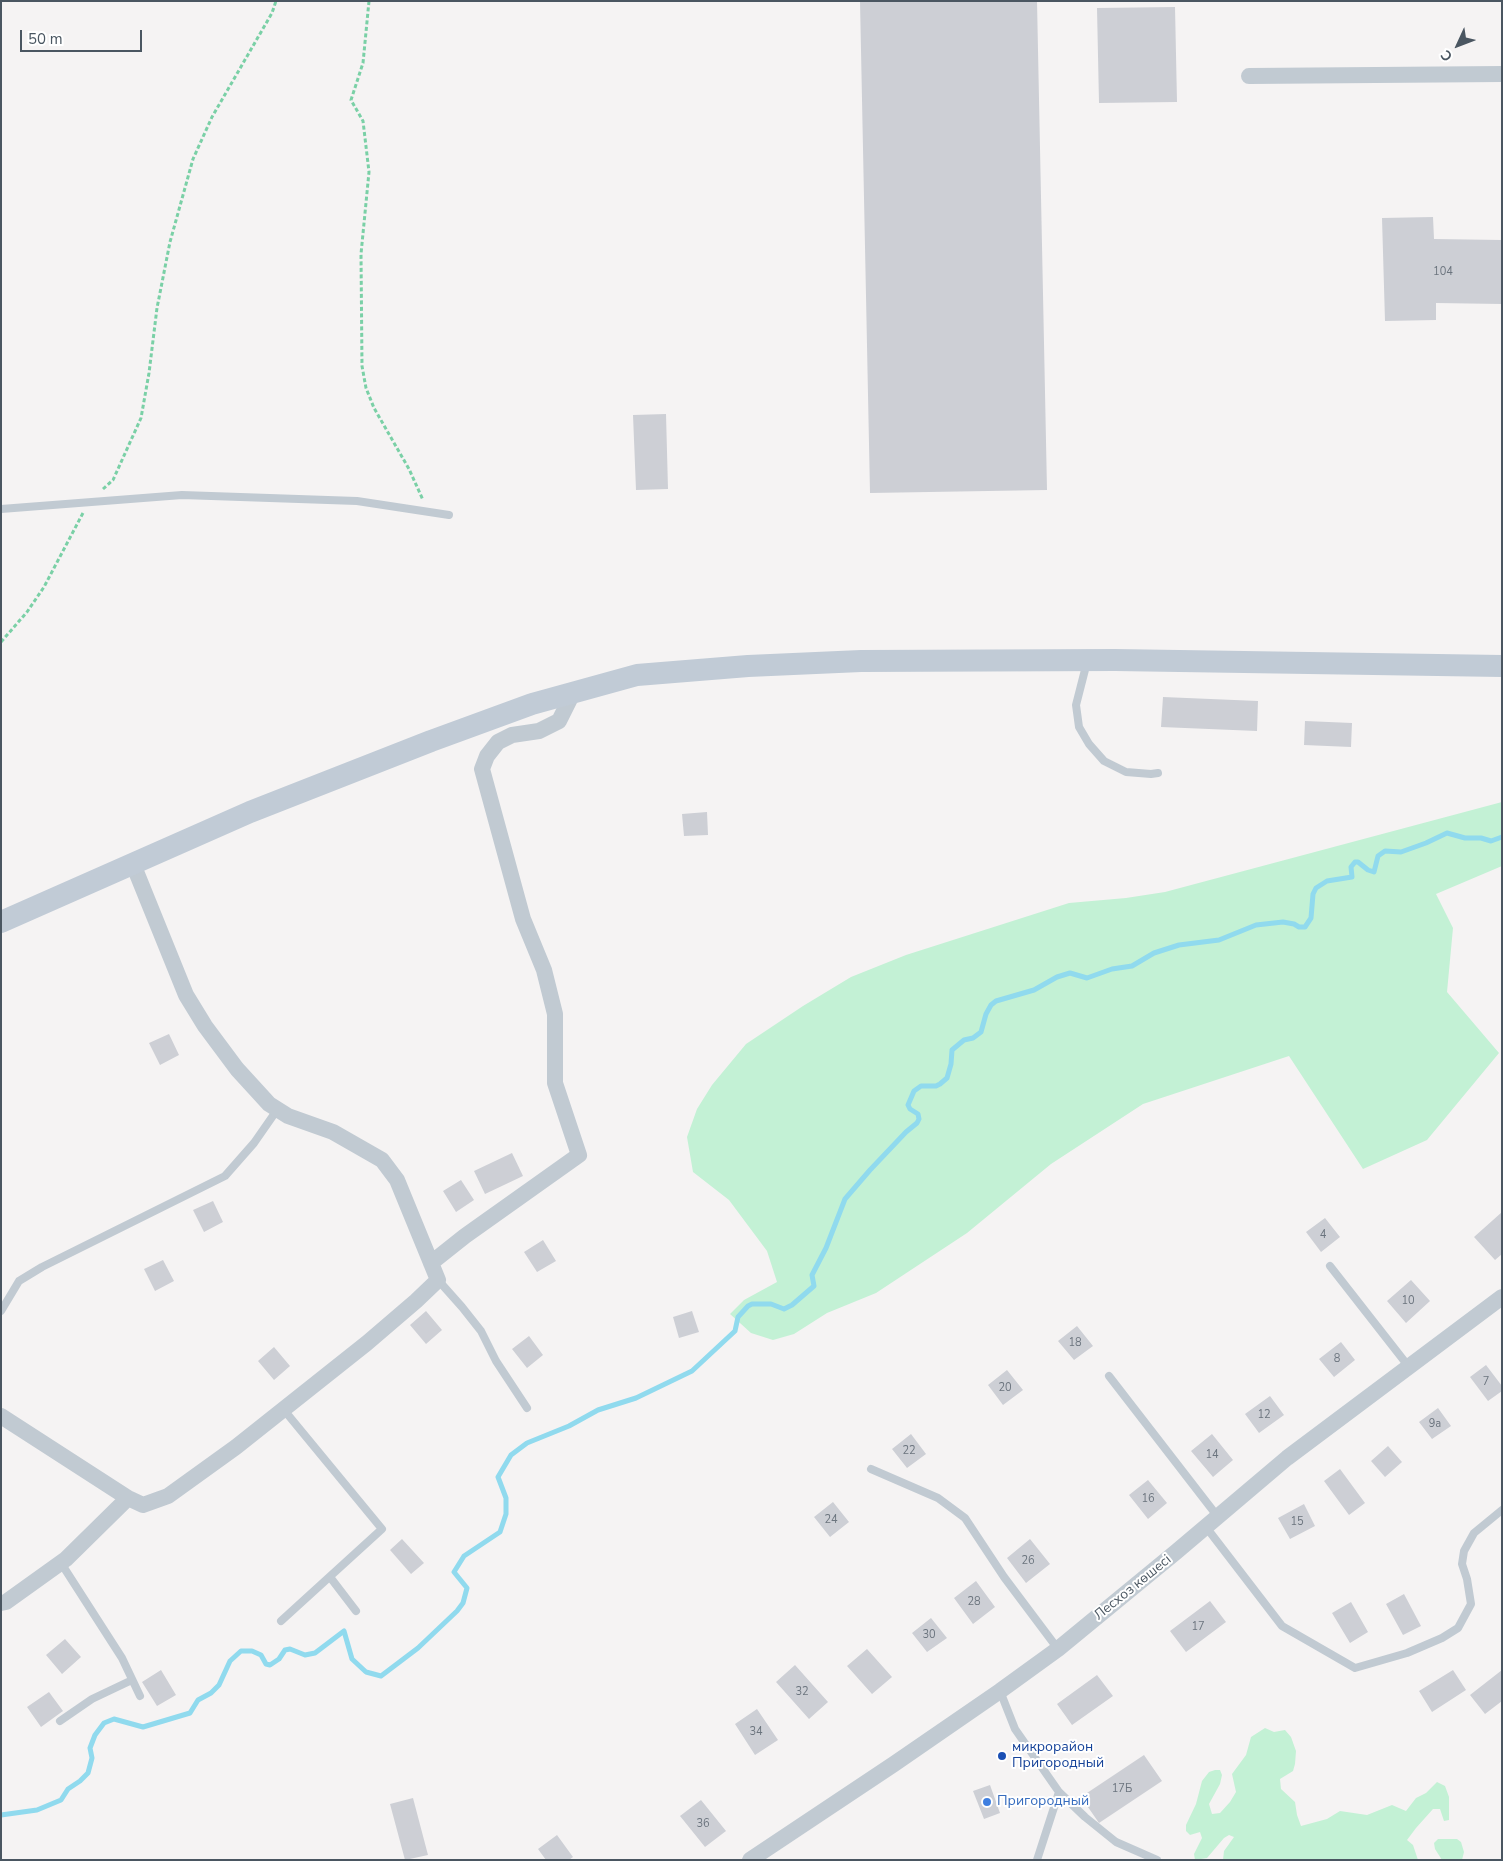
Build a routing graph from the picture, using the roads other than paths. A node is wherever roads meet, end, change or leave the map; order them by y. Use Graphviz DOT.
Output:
graph roads {
  1 [pos="1502,74"];
  2 [pos="1249,76"];
  3 [pos="1,509"];
  4 [pos="449,515"];
  5 [pos="1087,660"];
  6 [pos="1502,666"];
  7 [pos="573,693"];
  8 [pos="1158,773"];
  9 [pos="132,864"];
  10 [pos="1,922"];
  11 [pos="278,1110"];
  12 [pos="431,1263"];
  13 [pos="1330,1266"];
  14 [pos="438,1280"];
  15 [pos="1502,1297"];
  16 [pos="1,1311"];
  17 [pos="1409,1367"];
  18 [pos="1109,1376"];
  19 [pos="527,1408"];
  20 [pos="284,1410"];
  21 [pos="1,1416"];
  22 [pos="871,1469"];
  23 [pos="128,1498"];
  24 [pos="1502,1510"];
  25 [pos="1212,1522"];
  26 [pos="61,1563"];
  27 [pos="330,1577"];
  28 [pos="1,1603"];
  29 [pos="356,1611"];
  30 [pos="281,1621"];
  31 [pos="1058,1649"];
  32 [pos="132,1680"];
  33 [pos="1000,1691"];
  34 [pos="140,1696"];
  35 [pos="60,1721"];
  36 [pos="1059,1792"];
  37 [pos="750,1860"];
  38 [pos="1037,1860"];
  39 [pos="1157,1860"];
  1 -- 2 [label="street"];
  3 -- 4 [label="lane"];
  5 -- 6 [label="street"];
  5 -- 7 [label="street"];
  5 -- 8 [label="lane"];
  7 -- 9 [label="street"];
  7 -- 12 [label="street"];
  9 -- 10 [label="street"];
  9 -- 11 [label="street"];
  11 -- 12 [label="street"];
  11 -- 16 [label="lane"];
  12 -- 14 [label="street"];
  13 -- 17 [label="lane"];
  14 -- 19 [label="lane"];
  14 -- 20 [label="street"];
  15 -- 17 [label="street, Лесхоз көшесі"];
  17 -- 25 [label="street, Лесхоз көшесі"];
  18 -- 25 [label="lane"];
  20 -- 23 [label="street"];
  20 -- 27 [label="lane"];
  21 -- 23 [label="street"];
  22 -- 31 [label="lane"];
  23 -- 26 [label="street"];
  24 -- 25 [label="lane"];
  25 -- 31 [label="street, Лесхоз көшесі"];
  26 -- 28 [label="street"];
  26 -- 32 [label="lane"];
  27 -- 29 [label="lane"];
  27 -- 30 [label="lane"];
  31 -- 33 [label="street, Лесхоз көшесі"];
  32 -- 34 [label="lane"];
  32 -- 35 [label="lane"];
  33 -- 36 [label="lane"];
  33 -- 37 [label="street, Лесхоз көшесі"];
  36 -- 38 [label="lane"];
  36 -- 39 [label="lane"];
}
